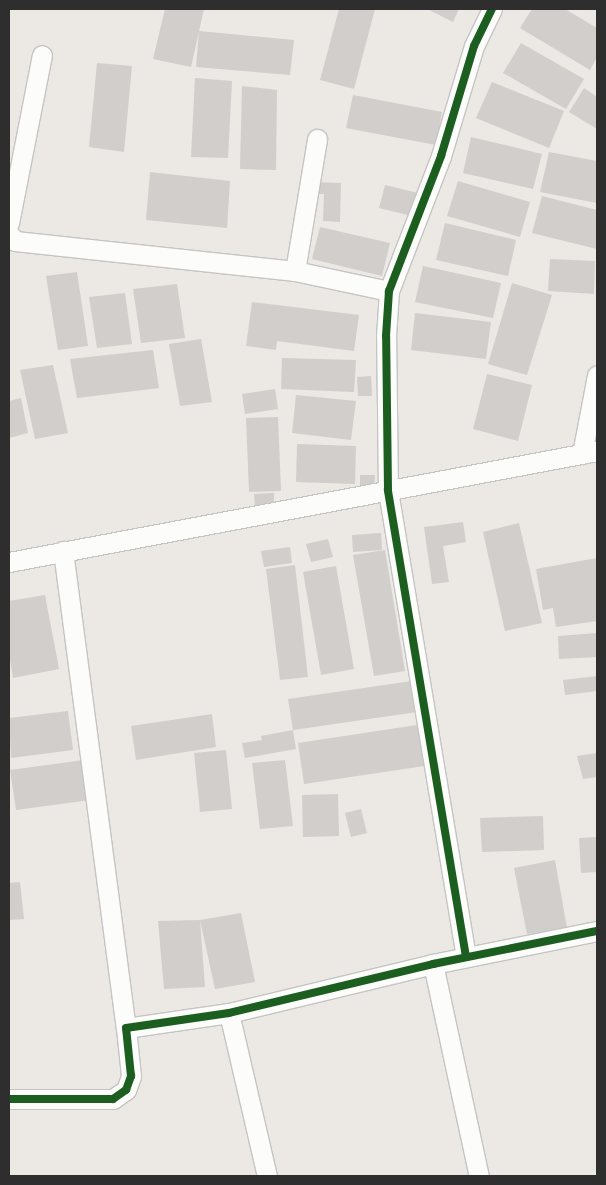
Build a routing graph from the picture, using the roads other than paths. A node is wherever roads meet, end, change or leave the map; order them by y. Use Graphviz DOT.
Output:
graph roads {
  1 [pos="492,9"];
  2 [pos="42,55"];
  3 [pos="317,140"];
  4 [pos="9,223"];
  5 [pos="9,234"];
  6 [pos="295,271"];
  7 [pos="389,291"];
  8 [pos="597,375"];
  9 [pos="590,453"];
  10 [pos="388,490"];
  11 [pos="63,551"];
  12 [pos="9,562"];
  13 [pos="597,931"];
  14 [pos="466,957"];
  15 [pos="433,964"];
  16 [pos="229,1013"];
  17 [pos="126,1028"];
  18 [pos="9,1099"];
  19 [pos="266,1176"];
  20 [pos="479,1176"];
  1 -- 7 [label="street"];
  2 -- 4 [label="street"];
  3 -- 6 [label="street"];
  5 -- 6 [label="street"];
  6 -- 7 [label="street"];
  7 -- 10 [label="street"];
  8 -- 9 [label="street"];
  9 -- 10 [label="street"];
  10 -- 11 [label="street"];
  10 -- 14 [label="street"];
  11 -- 12 [label="street"];
  11 -- 17 [label="street"];
  13 -- 14 [label="street"];
  14 -- 15 [label="street"];
  15 -- 16 [label="street"];
  15 -- 20 [label="street"];
  16 -- 17 [label="street"];
  16 -- 19 [label="street"];
  17 -- 18 [label="street"];
}
